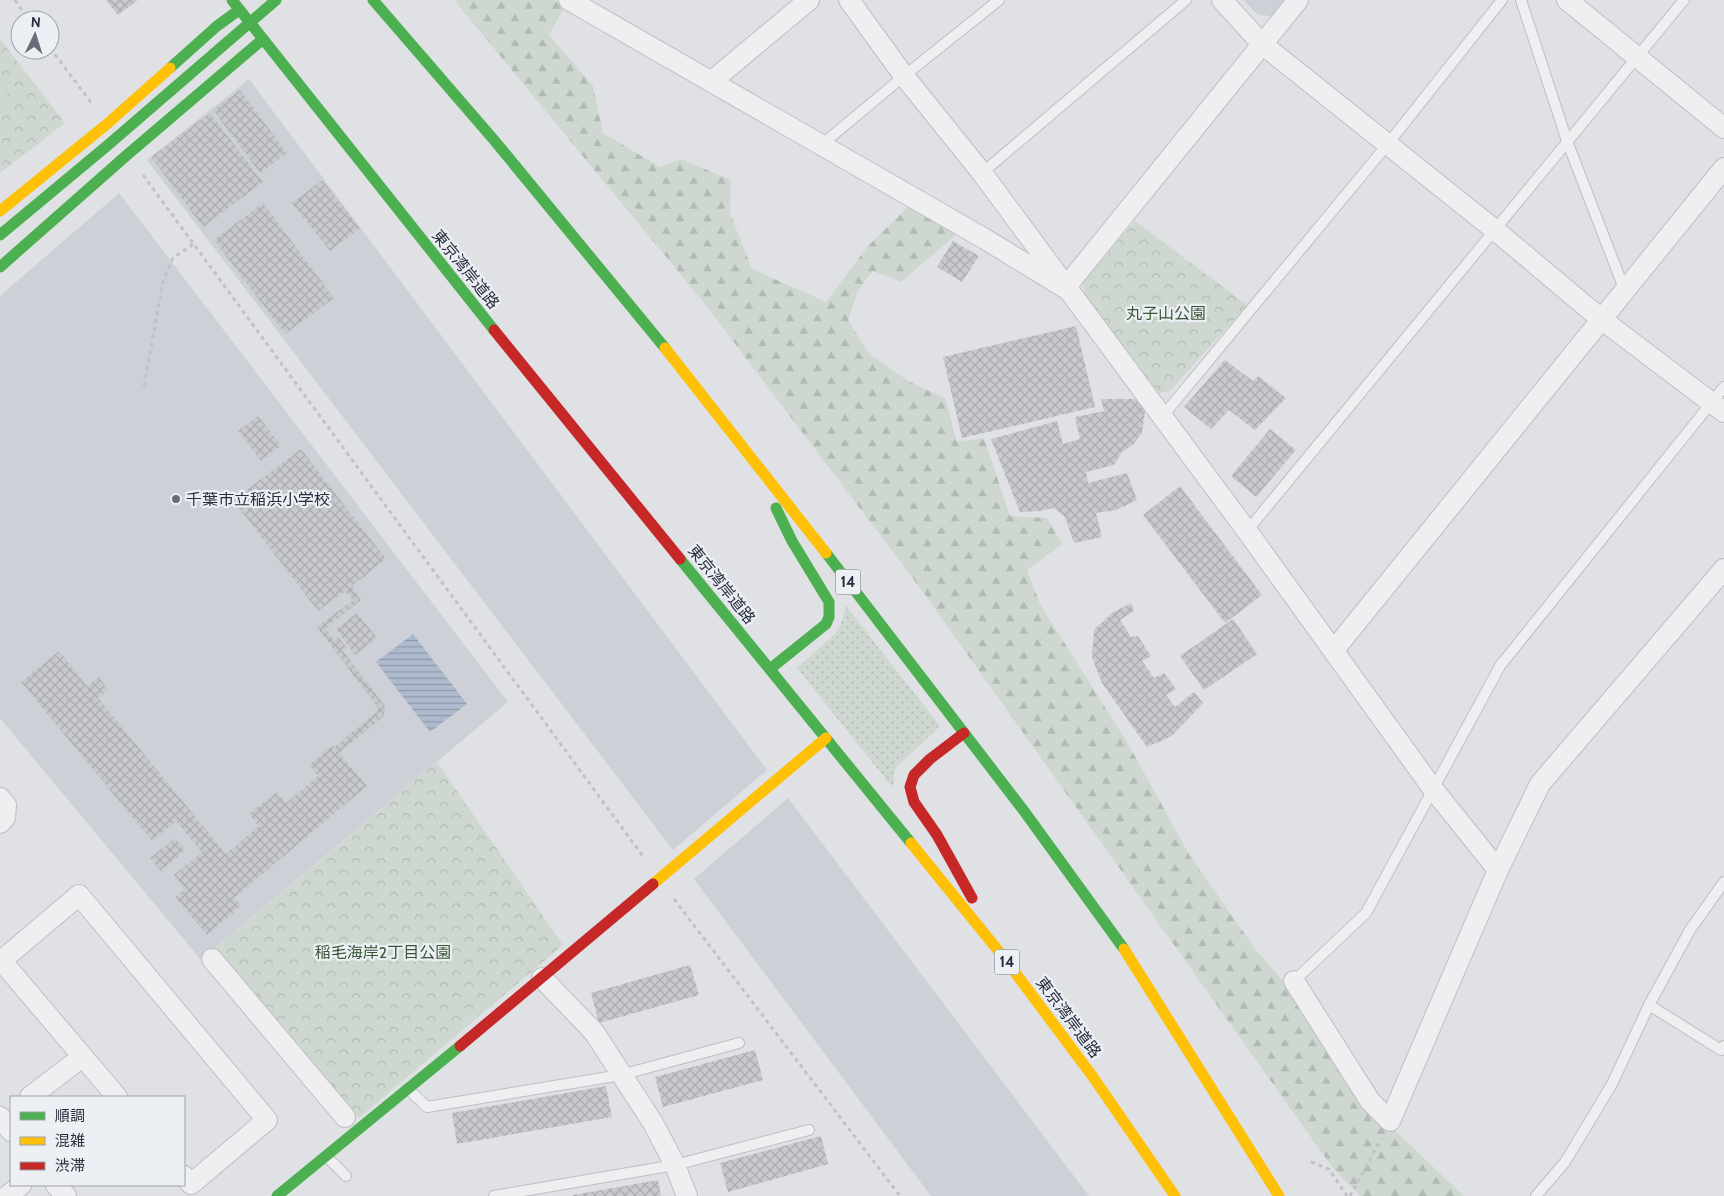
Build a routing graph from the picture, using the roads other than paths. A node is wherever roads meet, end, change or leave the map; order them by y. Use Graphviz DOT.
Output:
graph roads {
  1 [pos="232,0"];
  2 [pos="276,0"];
  3 [pos="373,0"];
  4 [pos="569,0"];
  5 [pos="809,0"];
  6 [pos="849,0"];
  7 [pos="999,0"];
  8 [pos="1186,0"];
  9 [pos="1222,0"];
  10 [pos="1298,0"];
  11 [pos="1502,0"];
  12 [pos="1521,0"];
  13 [pos="1567,0"];
  14 [pos="1684,0"];
  15 [pos="239,10"];
  16 [pos="263,39"];
  17 [pos="1262,44"];
  18 [pos="1637,57"];
  19 [pos="904,76"];
  20 [pos="712,81"];
  21 [pos="1724,128"];
  22 [pos="1568,141"];
  23 [pos="1387,144"];
  24 [pos="820,146"];
  25 [pos="1724,168"];
  26 [pos="982,172"];
  27 [pos="0,211"];
  28 [pos="1495,230"];
  29 [pos="0,235"];
  30 [pos="0,267"];
  31 [pos="1065,288"];
  32 [pos="1625,291"];
  33 [pos="1601,319"];
  34 [pos="1720,401"];
  35 [pos="1162,418"];
  36 [pos="753,460"];
  37 [pos="1247,532"];
  38 [pos="1724,569"];
  39 [pos="1334,650"];
  40 [pos="770,669"];
  41 [pos="964,733"];
  42 [pos="826,738"];
  43 [pos="1433,789"];
  44 [pos="0,798"];
  45 [pos="0,822"];
  46 [pos="1498,870"];
  47 [pos="1724,882"];
  48 [pos="212,959"];
  49 [pos="1005,959"];
  50 [pos="0,960"];
  51 [pos="542,978"];
  52 [pos="1294,981"];
  53 [pos="1649,1005"];
  54 [pos="740,1043"];
  55 [pos="1724,1046"];
  56 [pos="82,1056"];
  57 [pos="622,1075"];
  58 [pos="408,1088"];
  59 [pos="31,1096"];
  60 [pos="116,1096"];
  61 [pos="344,1117"];
  62 [pos="809,1130"];
  63 [pos="326,1156"];
  64 [pos="675,1165"];
  65 [pos="346,1176"];
  66 [pos="185,1177"];
  67 [pos="19,1186"];
  68 [pos="57,1186"];
  69 [pos="7,1196"];
  70 [pos="66,1196"];
  71 [pos="277,1196"];
  72 [pos="494,1196"];
  73 [pos="687,1196"];
  74 [pos="1175,1196"];
  75 [pos="1280,1196"];
  76 [pos="1536,1196"];
  1 -- 15 [label="main road, 東京湾岸道路 / 14"];
  2 -- 29 [label="main road, bridge"];
  3 -- 36 [label="main road, 14"];
  4 -- 20 [label="street"];
  5 -- 20 [label="street"];
  6 -- 19 [label="street"];
  7 -- 19 [label="lane"];
  8 -- 26 [label="lane"];
  9 -- 17 [label="street"];
  10 -- 17 [label="street"];
  11 -- 23 [label="lane"];
  12 -- 22 [label="lane"];
  13 -- 18 [label="street"];
  14 -- 18 [label="lane"];
  15 -- 16 [label="main road, 東京湾岸道路 / 14"];
  15 -- 27 [label="main road"];
  16 -- 30 [label="main road"];
  16 -- 40 [label="main road, 東京湾岸道路 / 14"];
  17 -- 23 [label="street"];
  17 -- 31 [label="street"];
  18 -- 21 [label="street"];
  18 -- 22 [label="lane"];
  19 -- 24 [label="lane"];
  19 -- 26 [label="street"];
  20 -- 24 [label="street"];
  22 -- 28 [label="lane"];
  22 -- 32 [label="lane"];
  23 -- 28 [label="street"];
  23 -- 35 [label="lane"];
  24 -- 31 [label="street"];
  25 -- 32 [label="street"];
  26 -- 31 [label="street"];
  28 -- 33 [label="street"];
  28 -- 37 [label="lane"];
  31 -- 35 [label="street"];
  32 -- 33 [label="street"];
  33 -- 34 [label="street"];
  33 -- 39 [label="street"];
  34 -- 43 [label="lane"];
  35 -- 37 [label="street"];
  36 -- 40 [label="main road"];
  36 -- 41 [label="main road, 14"];
  37 -- 39 [label="street"];
  38 -- 46 [label="street"];
  39 -- 43 [label="street"];
  40 -- 42 [label="main road, 東京湾岸道路 / 14"];
  41 -- 49 [label="main road"];
  41 -- 75 [label="main road, 14"];
  42 -- 49 [label="main road, 東京湾岸道路 / 14"];
  42 -- 51 [label="main road"];
  43 -- 46 [label="street"];
  43 -- 52 [label="lane"];
  44 -- 45 [label="street"];
  46 -- 52 [label="street"];
  47 -- 53 [label="lane"];
  48 -- 61 [label="street"];
  49 -- 74 [label="main road, 東京湾岸道路 / 14"];
  50 -- 56 [label="street"];
  50 -- 66 [label="street"];
  51 -- 57 [label="street"];
  51 -- 58 [label="main road"];
  53 -- 55 [label="lane"];
  53 -- 76 [label="lane"];
  54 -- 57 [label="lane"];
  56 -- 59 [label="street"];
  56 -- 60 [label="street"];
  57 -- 58 [label="lane"];
  57 -- 64 [label="street"];
  58 -- 63 [label="main road"];
  62 -- 64 [label="lane"];
  63 -- 65 [label="lane"];
  63 -- 71 [label="main road"];
  64 -- 72 [label="lane"];
  64 -- 73 [label="street"];
  67 -- 69 [label="street"];
  68 -- 70 [label="street"];
}
